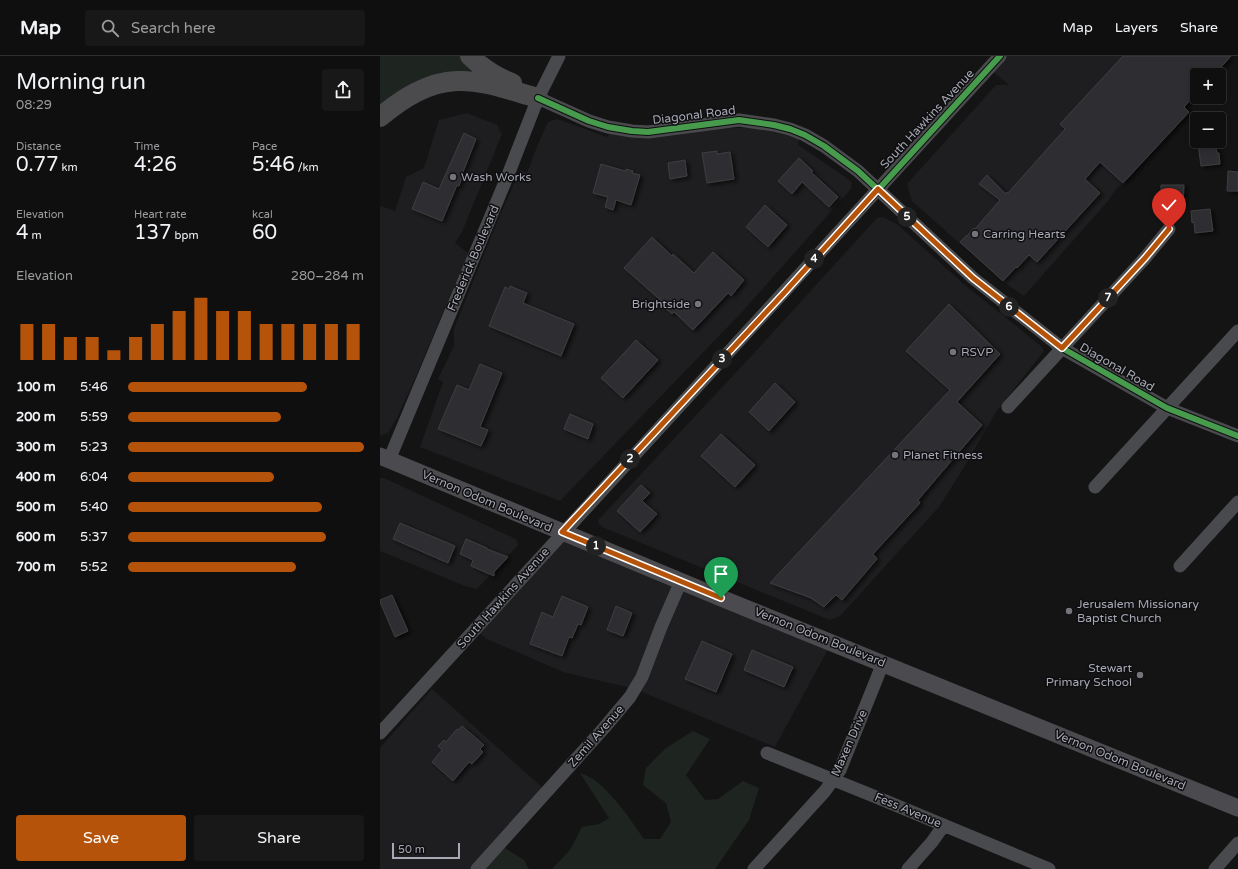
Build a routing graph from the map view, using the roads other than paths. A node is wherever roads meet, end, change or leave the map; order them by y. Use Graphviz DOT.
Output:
graph roads {
  1 [pos="470,56"];
  2 [pos="559,56"];
  3 [pos="1000,56"];
  4 [pos="538,98"];
  5 [pos="380,117"];
  6 [pos="878,189"];
  7 [pos="1169,229"];
  8 [pos="1238,331"];
  9 [pos="1062,348"];
  10 [pos="1008,407"];
  11 [pos="1167,408"];
  12 [pos="1238,436"];
  13 [pos="384,458"];
  14 [pos="1095,487"];
  15 [pos="1238,502"];
  16 [pos="562,532"];
  17 [pos="1180,566"];
  18 [pos="681,581"];
  19 [pos="883,663"];
  20 [pos="380,733"];
  21 [pos="767,754"];
  22 [pos="834,780"];
  23 [pos="1238,808"];
  24 [pos="944,825"];
  25 [pos="1238,843"];
  26 [pos="477,869"];
  27 [pos="754,869"];
  28 [pos="908,869"];
  29 [pos="1049,869"];
  30 [pos="1215,869"];
  1 -- 4 [label="highway"];
  2 -- 4 [label="street, Frederick Boulevard"];
  3 -- 6 [label="street, South Hawkins Avenue"];
  4 -- 5 [label="highway"];
  4 -- 6 [label="street, Diagonal Road"];
  4 -- 13 [label="street, Frederick Boulevard"];
  6 -- 9 [label="street, Diagonal Road"];
  6 -- 16 [label="street, South Hawkins Avenue"];
  7 -- 9 [label="street"];
  8 -- 11 [label="street"];
  9 -- 10 [label="street"];
  9 -- 11 [label="street, Diagonal Road"];
  11 -- 12 [label="street, Diagonal Road"];
  11 -- 14 [label="street"];
  13 -- 16 [label="main road, Vernon Odom Boulevard"];
  15 -- 17 [label="street"];
  16 -- 18 [label="main road, Vernon Odom Boulevard"];
  16 -- 20 [label="street, South Hawkins Avenue"];
  18 -- 19 [label="main road, Vernon Odom Boulevard"];
  18 -- 26 [label="street, Zemil Avenue"];
  19 -- 22 [label="street, Maxen Drive"];
  19 -- 23 [label="main road, Vernon Odom Boulevard"];
  21 -- 22 [label="street, Fess Avenue"];
  22 -- 24 [label="street, Fess Avenue"];
  22 -- 27 [label="street, Maxen Drive"];
  24 -- 28 [label="street"];
  24 -- 29 [label="street, Fess Avenue"];
  25 -- 30 [label="street"];
}
